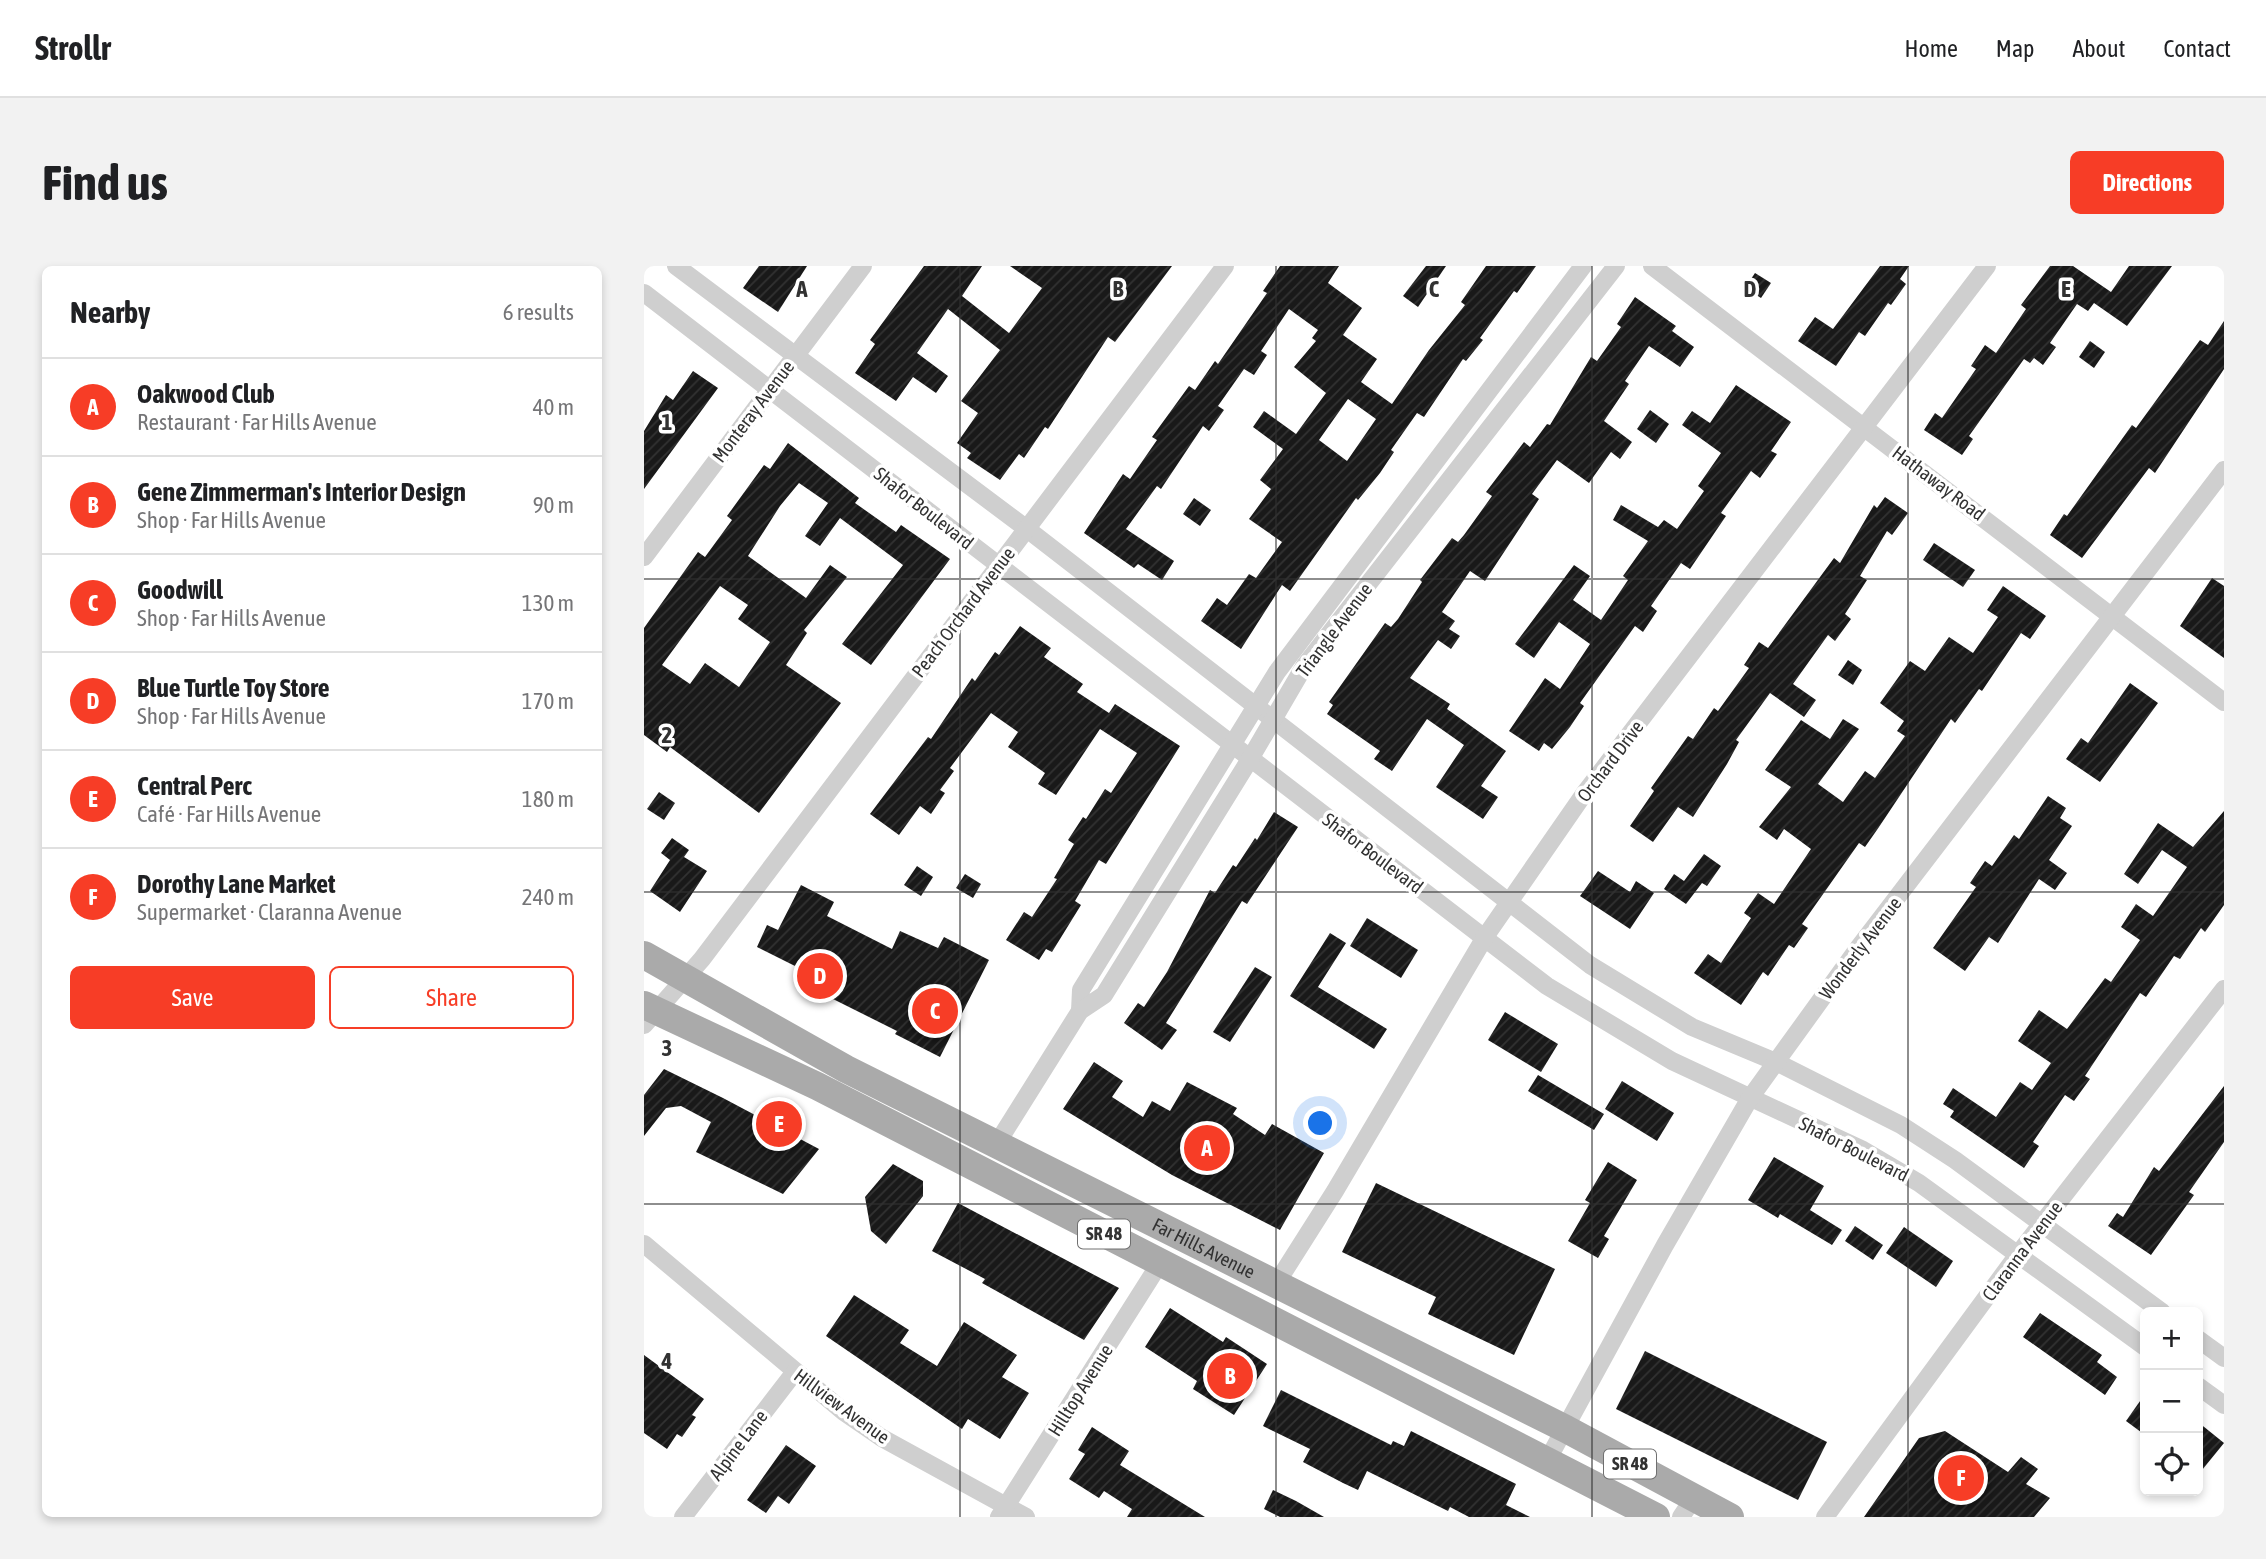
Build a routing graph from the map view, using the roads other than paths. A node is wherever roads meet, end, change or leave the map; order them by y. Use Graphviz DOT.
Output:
graph roads {
  1 [pos="676,266"];
  2 [pos="863,266"];
  3 [pos="1225,266"];
  4 [pos="1583,266"];
  5 [pos="1616,266"];
  6 [pos="1652,266"];
  7 [pos="1987,266"];
  8 [pos="644,293"];
  9 [pos="795,355"];
  10 [pos="769,388"];
  11 [pos="1864,426"];
  12 [pos="2224,470"];
  13 [pos="1424,475"];
  14 [pos="1442,489"];
  15 [pos="1027,528"];
  16 [pos="644,557"];
  17 [pos="999,566"];
  18 [pos="2113,617"];
  19 [pos="2224,702"];
  20 [pos="1254,706"];
  21 [pos="1272,720"];
  22 [pos="1232,745"];
  23 [pos="1250,759"];
  24 [pos="1508,904"];
  25 [pos="1485,937"];
  26 [pos="644,955"];
  27 [pos="694,968"];
  28 [pos="2224,989"];
  29 [pos="1080,1011"];
  30 [pos="649,1014"];
  31 [pos="1776,1062"];
  32 [pos="1750,1098"];
  33 [pos="996,1145"];
  34 [pos="2042,1224"];
  35 [pos="644,1244"];
  36 [pos="2019,1253"];
  37 [pos="1160,1263"];
  38 [pos="1276,1284"];
  39 [pos="2155,1307"];
  40 [pos="2140,1343"];
  41 [pos="2203,1343"];
  42 [pos="2224,1358"];
  43 [pos="794,1373"];
  44 [pos="2203,1390"];
  45 [pos="2224,1405"];
  46 [pos="1566,1429"];
  47 [pos="1548,1461"];
  48 [pos="1687,1508"];
  49 [pos="1003,1513"];
  50 [pos="683,1517"];
  51 [pos="1026,1517"];
  52 [pos="1656,1517"];
  53 [pos="1730,1517"];
  54 [pos="1825,1517"];
  1 -- 9 [label="street, Shafor Boulevard"];
  2 -- 9 [label="street, Monteray Avenue"];
  3 -- 15 [label="street, Peach Orchard Avenue"];
  4 -- 13 [label="street, Triangle Avenue"];
  5 -- 14 [label="street, Triangle Avenue"];
  6 -- 11 [label="street, Hathaway Road"];
  7 -- 11 [label="street, Orchard Drive"];
  8 -- 10 [label="street, Shafor Boulevard"];
  9 -- 10 [label="street, Monteray Avenue"];
  9 -- 15 [label="street, Shafor Boulevard"];
  10 -- 16 [label="street, Monteray Avenue"];
  10 -- 17 [label="street, Shafor Boulevard"];
  11 -- 18 [label="street, Hathaway Road"];
  11 -- 24 [label="street, Orchard Drive"];
  12 -- 18 [label="street, Wonderly Avenue"];
  13 -- 14 [label="street"];
  13 -- 20 [label="street, Triangle Avenue"];
  14 -- 21 [label="street, Triangle Avenue"];
  15 -- 17 [label="street, Peach Orchard Avenue"];
  15 -- 20 [label="street, Shafor Boulevard"];
  17 -- 22 [label="street, Shafor Boulevard"];
  17 -- 27 [label="street, Peach Orchard Avenue"];
  18 -- 19 [label="street, Hathaway Road"];
  18 -- 31 [label="street, Wonderly Avenue"];
  20 -- 21 [label="street, Shafor Boulevard"];
  20 -- 22 [label="street, Triangle Avenue"];
  21 -- 23 [label="street, Triangle Avenue"];
  21 -- 24 [label="street, Shafor Boulevard"];
  22 -- 23 [label="street, Shafor Boulevard"];
  22 -- 29 [label="street, Triangle Avenue"];
  23 -- 25 [label="street, Shafor Boulevard"];
  23 -- 29 [label="street, Triangle Avenue"];
  24 -- 25 [label="street, Orchard Drive"];
  24 -- 31 [label="street, Shafor Boulevard"];
  25 -- 32 [label="street, Shafor Boulevard"];
  25 -- 38 [label="street, Orchard Drive"];
  26 -- 27 [label="main road, Far Hills Avenue / SR 48"];
  27 -- 30 [label="street, Peach Orchard Avenue"];
  27 -- 33 [label="main road, Far Hills Avenue / SR 48"];
  28 -- 34 [label="street, Claranna Avenue"];
  29 -- 33 [label="street, Triangle Avenue"];
  30 -- 37 [label="main road, Far Hills Avenue / SR 48"];
  31 -- 32 [label="street, Wonderly Avenue"];
  31 -- 34 [label="street, Shafor Boulevard"];
  32 -- 36 [label="street, Shafor Boulevard"];
  32 -- 46 [label="street, Wonderly Avenue"];
  33 -- 38 [label="main road, Far Hills Avenue / SR 48"];
  34 -- 36 [label="street, Claranna Avenue"];
  34 -- 39 [label="street, Shafor Boulevard"];
  35 -- 43 [label="street, Hillview Avenue"];
  36 -- 40 [label="street, Shafor Boulevard"];
  36 -- 54 [label="street, Claranna Avenue"];
  37 -- 47 [label="main road, Far Hills Avenue / SR 48"];
  37 -- 49 [label="street, Hilltop Avenue"];
  38 -- 46 [label="main road, Far Hills Avenue / SR 48"];
  41 -- 42 [label="street"];
  43 -- 49 [label="street, Hillview Avenue"];
  43 -- 50 [label="street, Alpine Lane"];
  44 -- 45 [label="street"];
  46 -- 47 [label="street, Wonderly Avenue"];
  46 -- 48 [label="main road, Far Hills Avenue / SR 48"];
  47 -- 52 [label="main road, Far Hills Avenue / SR 48"];
  48 -- 53 [label="main road, Far Hills Avenue / SR 48"];
  49 -- 51 [label="street, Hillview Avenue"];
}
